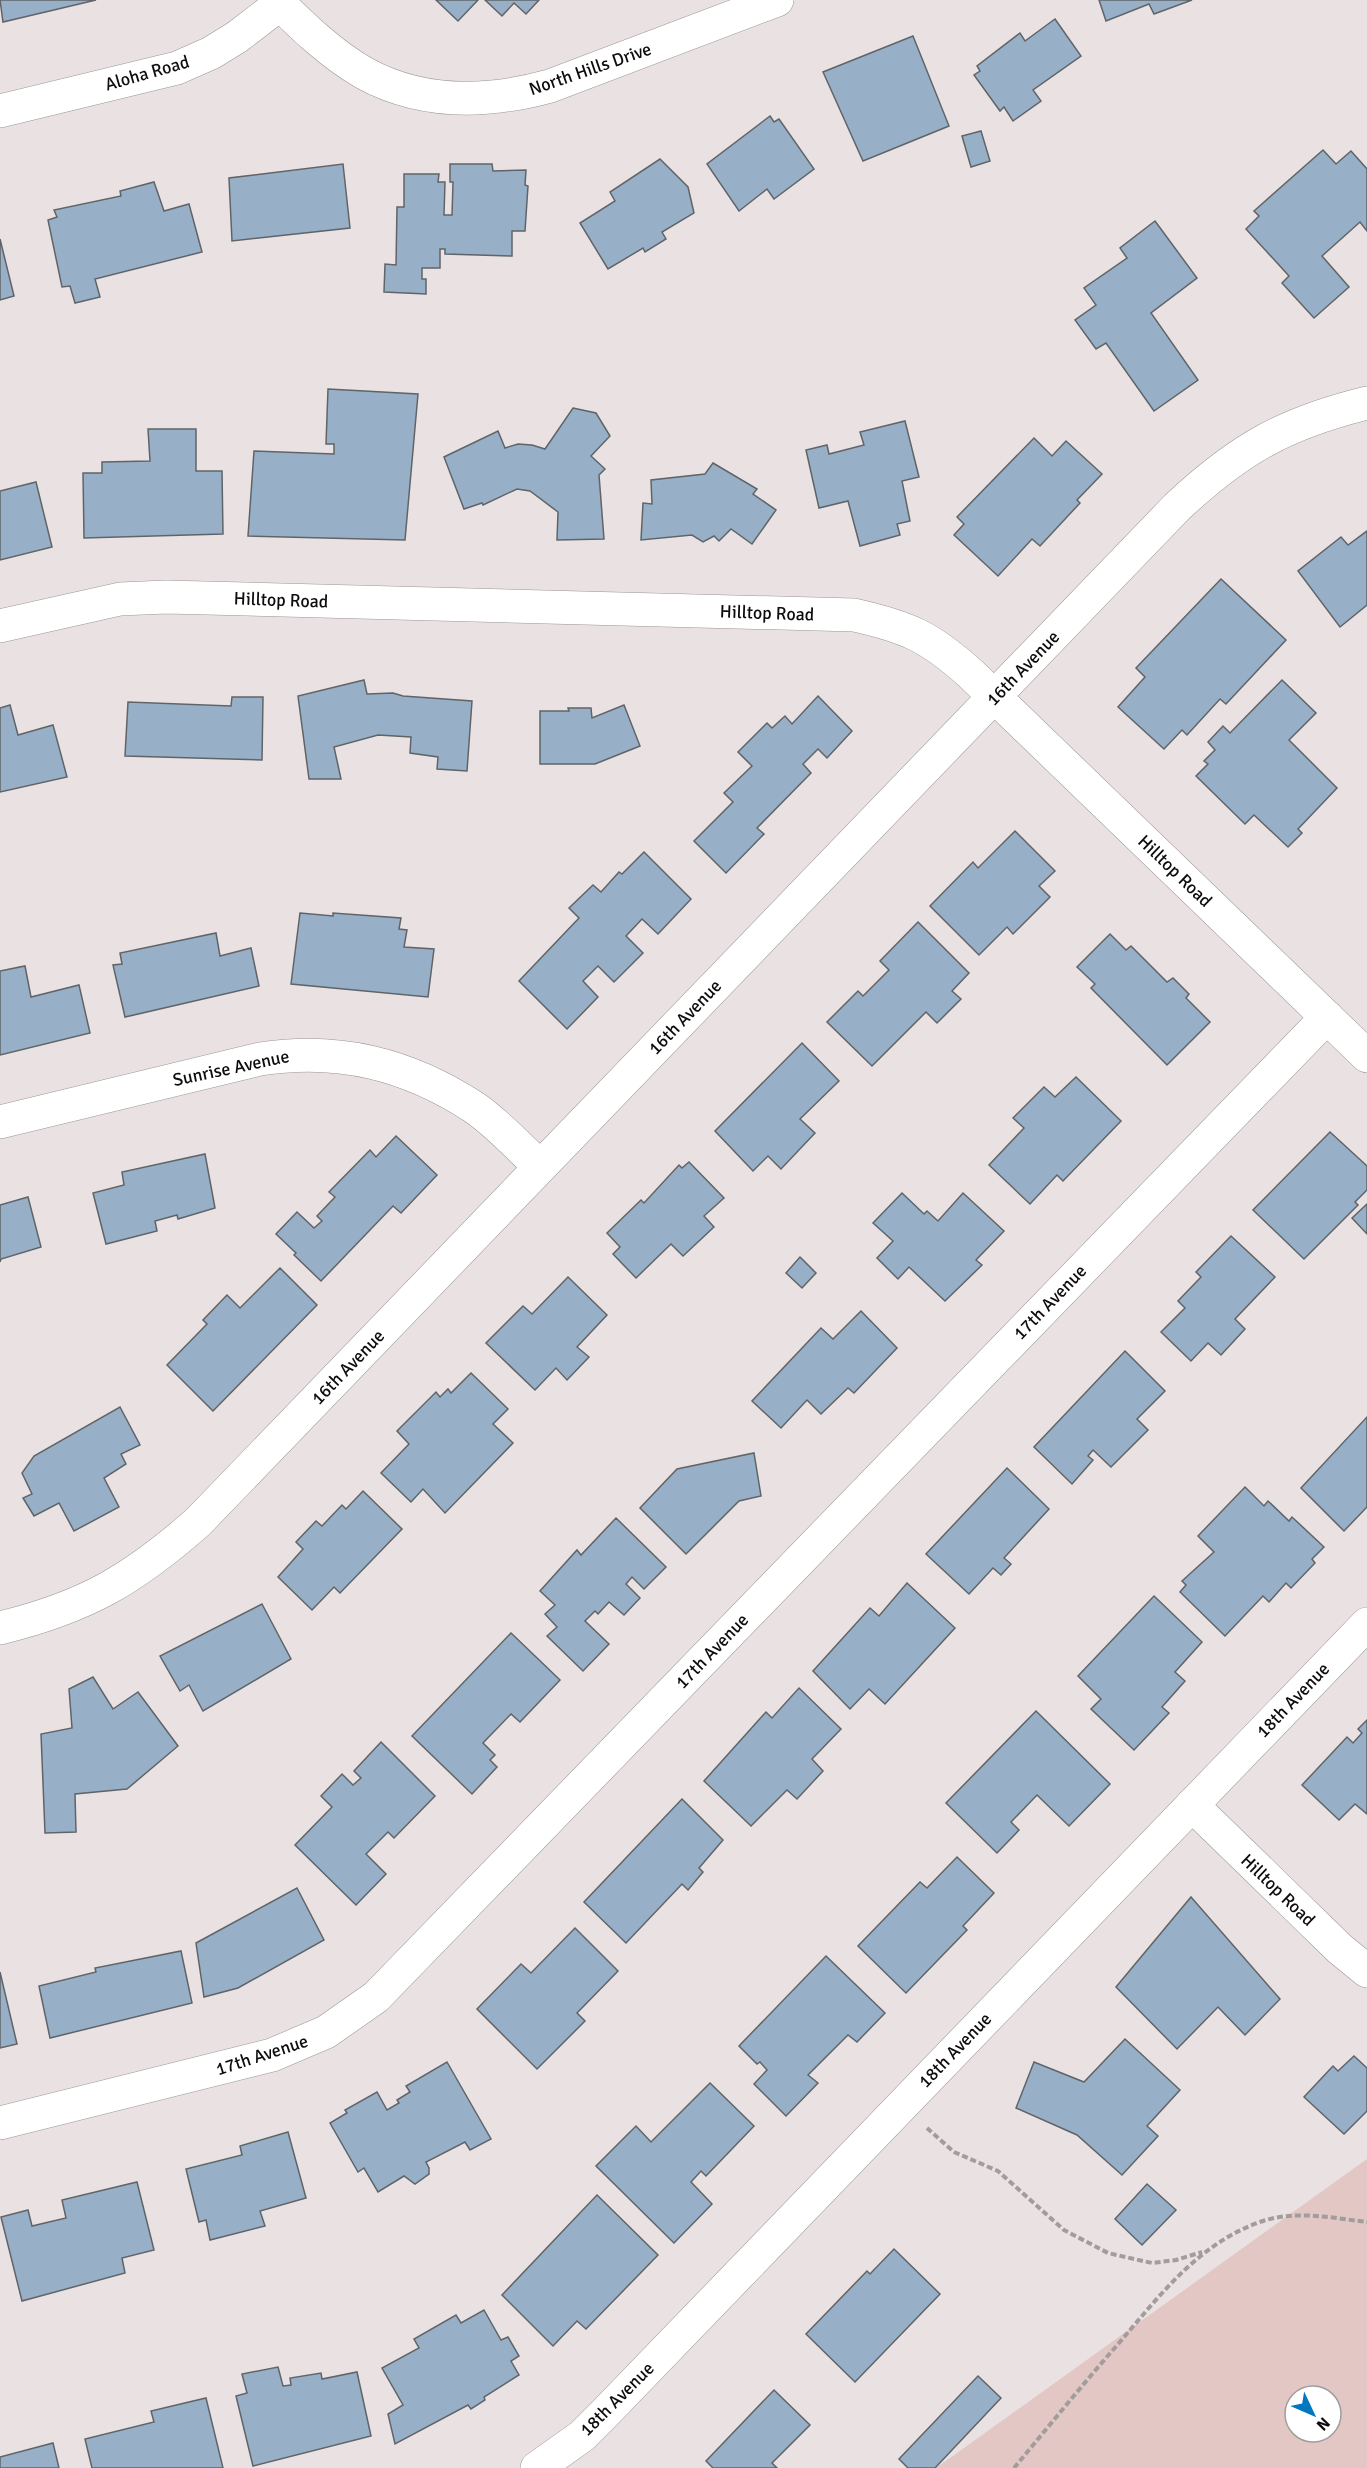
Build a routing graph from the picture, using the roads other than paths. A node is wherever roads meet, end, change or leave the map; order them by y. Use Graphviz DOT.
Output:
graph roads {
  1 [pos="777,0"];
  2 [pos="278,2"];
  3 [pos="0,111"];
  4 [pos="1367,403"];
  5 [pos="0,626"];
  6 [pos="995,696"];
  7 [pos="1327,1017"];
  8 [pos="1367,1056"];
  9 [pos="0,1122"];
  10 [pos="540,1167"];
  11 [pos="1367,1624"];
  12 [pos="0,1628"];
  13 [pos="1192,1805"];
  14 [pos="1367,1971"];
  15 [pos="0,2123"];
  16 [pos="537,2468"];
  1 -- 2 [label="street, North Hills Drive"];
  2 -- 3 [label="street, Aloha Road"];
  4 -- 6 [label="street, 16th Avenue"];
  5 -- 6 [label="street, Hilltop Road"];
  6 -- 7 [label="street, Hilltop Road"];
  6 -- 10 [label="street, 16th Avenue"];
  7 -- 8 [label="street, Hilltop Road"];
  7 -- 15 [label="street, 17th Avenue"];
  9 -- 10 [label="street, Sunrise Avenue"];
  10 -- 12 [label="street, 16th Avenue"];
  11 -- 13 [label="street, 18th Avenue"];
  13 -- 14 [label="street, Hilltop Road"];
  13 -- 16 [label="street, 18th Avenue"];
}
